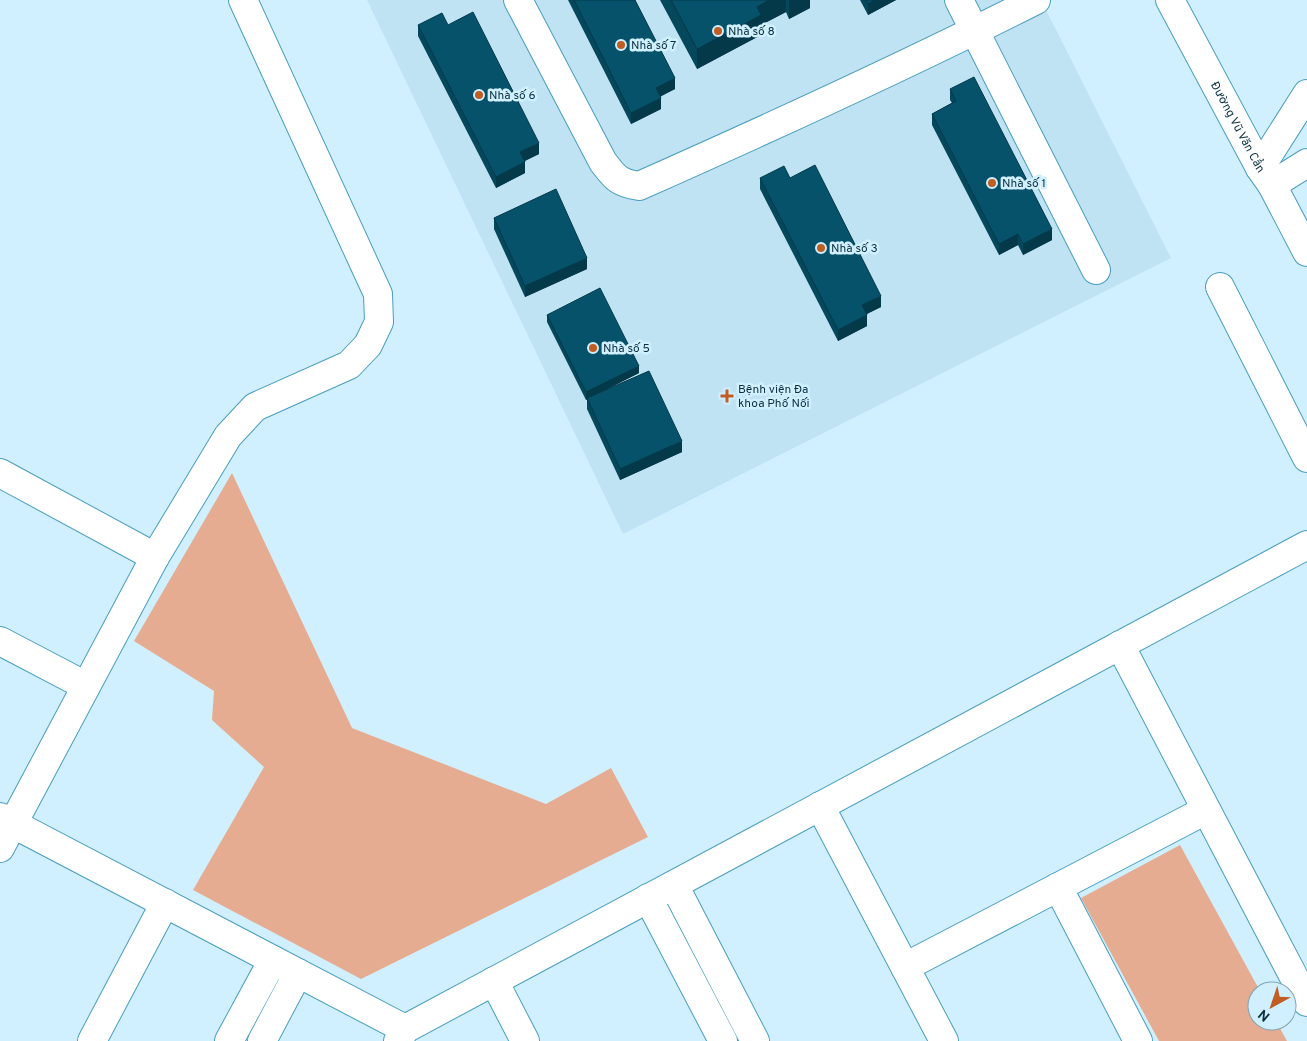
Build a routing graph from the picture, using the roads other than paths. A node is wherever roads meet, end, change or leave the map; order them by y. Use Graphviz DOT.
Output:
graph roads {
  1 [pos="243,0"];
  2 [pos="518,0"];
  3 [pos="959,0"];
  4 [pos="1036,0"];
  5 [pos="1170,0"];
  6 [pos="974,31"];
  7 [pos="1307,94"];
  8 [pos="1307,163"];
  9 [pos="1266,176"];
  10 [pos="1307,252"];
  11 [pos="1096,270"];
  12 [pos="1220,288"];
  13 [pos="1307,458"];
  14 [pos="0,473"];
  15 [pos="1307,545"];
  16 [pos="155,557"];
  17 [pos="0,641"];
  18 [pos="1120,645"];
  19 [pos="86,686"];
  20 [pos="820,806"];
  21 [pos="1206,810"];
  22 [pos="6,820"];
  23 [pos="0,848"];
  24 [pos="674,885"];
  25 [pos="1058,888"];
  26 [pos="648,898"];
  27 [pos="165,903"];
  28 [pos="273,960"];
  29 [pos="905,968"];
  30 [pos="298,973"];
  31 [pos="494,981"];
  32 [pos="1307,1002"];
  33 [pos="402,1035"];
  34 [pos="92,1041"];
  35 [pos="230,1041"];
  36 [pos="262,1041"];
  37 [pos="525,1041"];
  38 [pos="723,1041"];
  39 [pos="755,1041"];
  40 [pos="944,1041"];
  41 [pos="1138,1041"];
  1 -- 16 [label="street"];
  2 -- 6 [label="street"];
  3 -- 6 [label="street"];
  4 -- 6 [label="street"];
  5 -- 9 [label="street, Đường Vũ Văn Cẩn"];
  6 -- 11 [label="street"];
  7 -- 9 [label="street"];
  8 -- 9 [label="street"];
  9 -- 10 [label="street, Đường Vũ Văn Cẩn"];
  12 -- 13 [label="street"];
  14 -- 16 [label="street"];
  15 -- 18 [label="street"];
  16 -- 19 [label="street"];
  17 -- 19 [label="street"];
  18 -- 20 [label="street"];
  18 -- 21 [label="street"];
  19 -- 22 [label="street"];
  20 -- 24 [label="street"];
  20 -- 29 [label="street"];
  21 -- 25 [label="street"];
  21 -- 32 [label="street"];
  22 -- 23 [label="street"];
  22 -- 27 [label="street"];
  24 -- 26 [label="street"];
  24 -- 39 [label="street"];
  25 -- 29 [label="street"];
  25 -- 41 [label="street"];
  26 -- 31 [label="street"];
  26 -- 38 [label="street"];
  27 -- 28 [label="street"];
  27 -- 34 [label="street"];
  28 -- 30 [label="street"];
  28 -- 35 [label="street"];
  29 -- 40 [label="street"];
  30 -- 33 [label="street"];
  30 -- 36 [label="street"];
  31 -- 33 [label="street"];
  31 -- 37 [label="street"];
}
